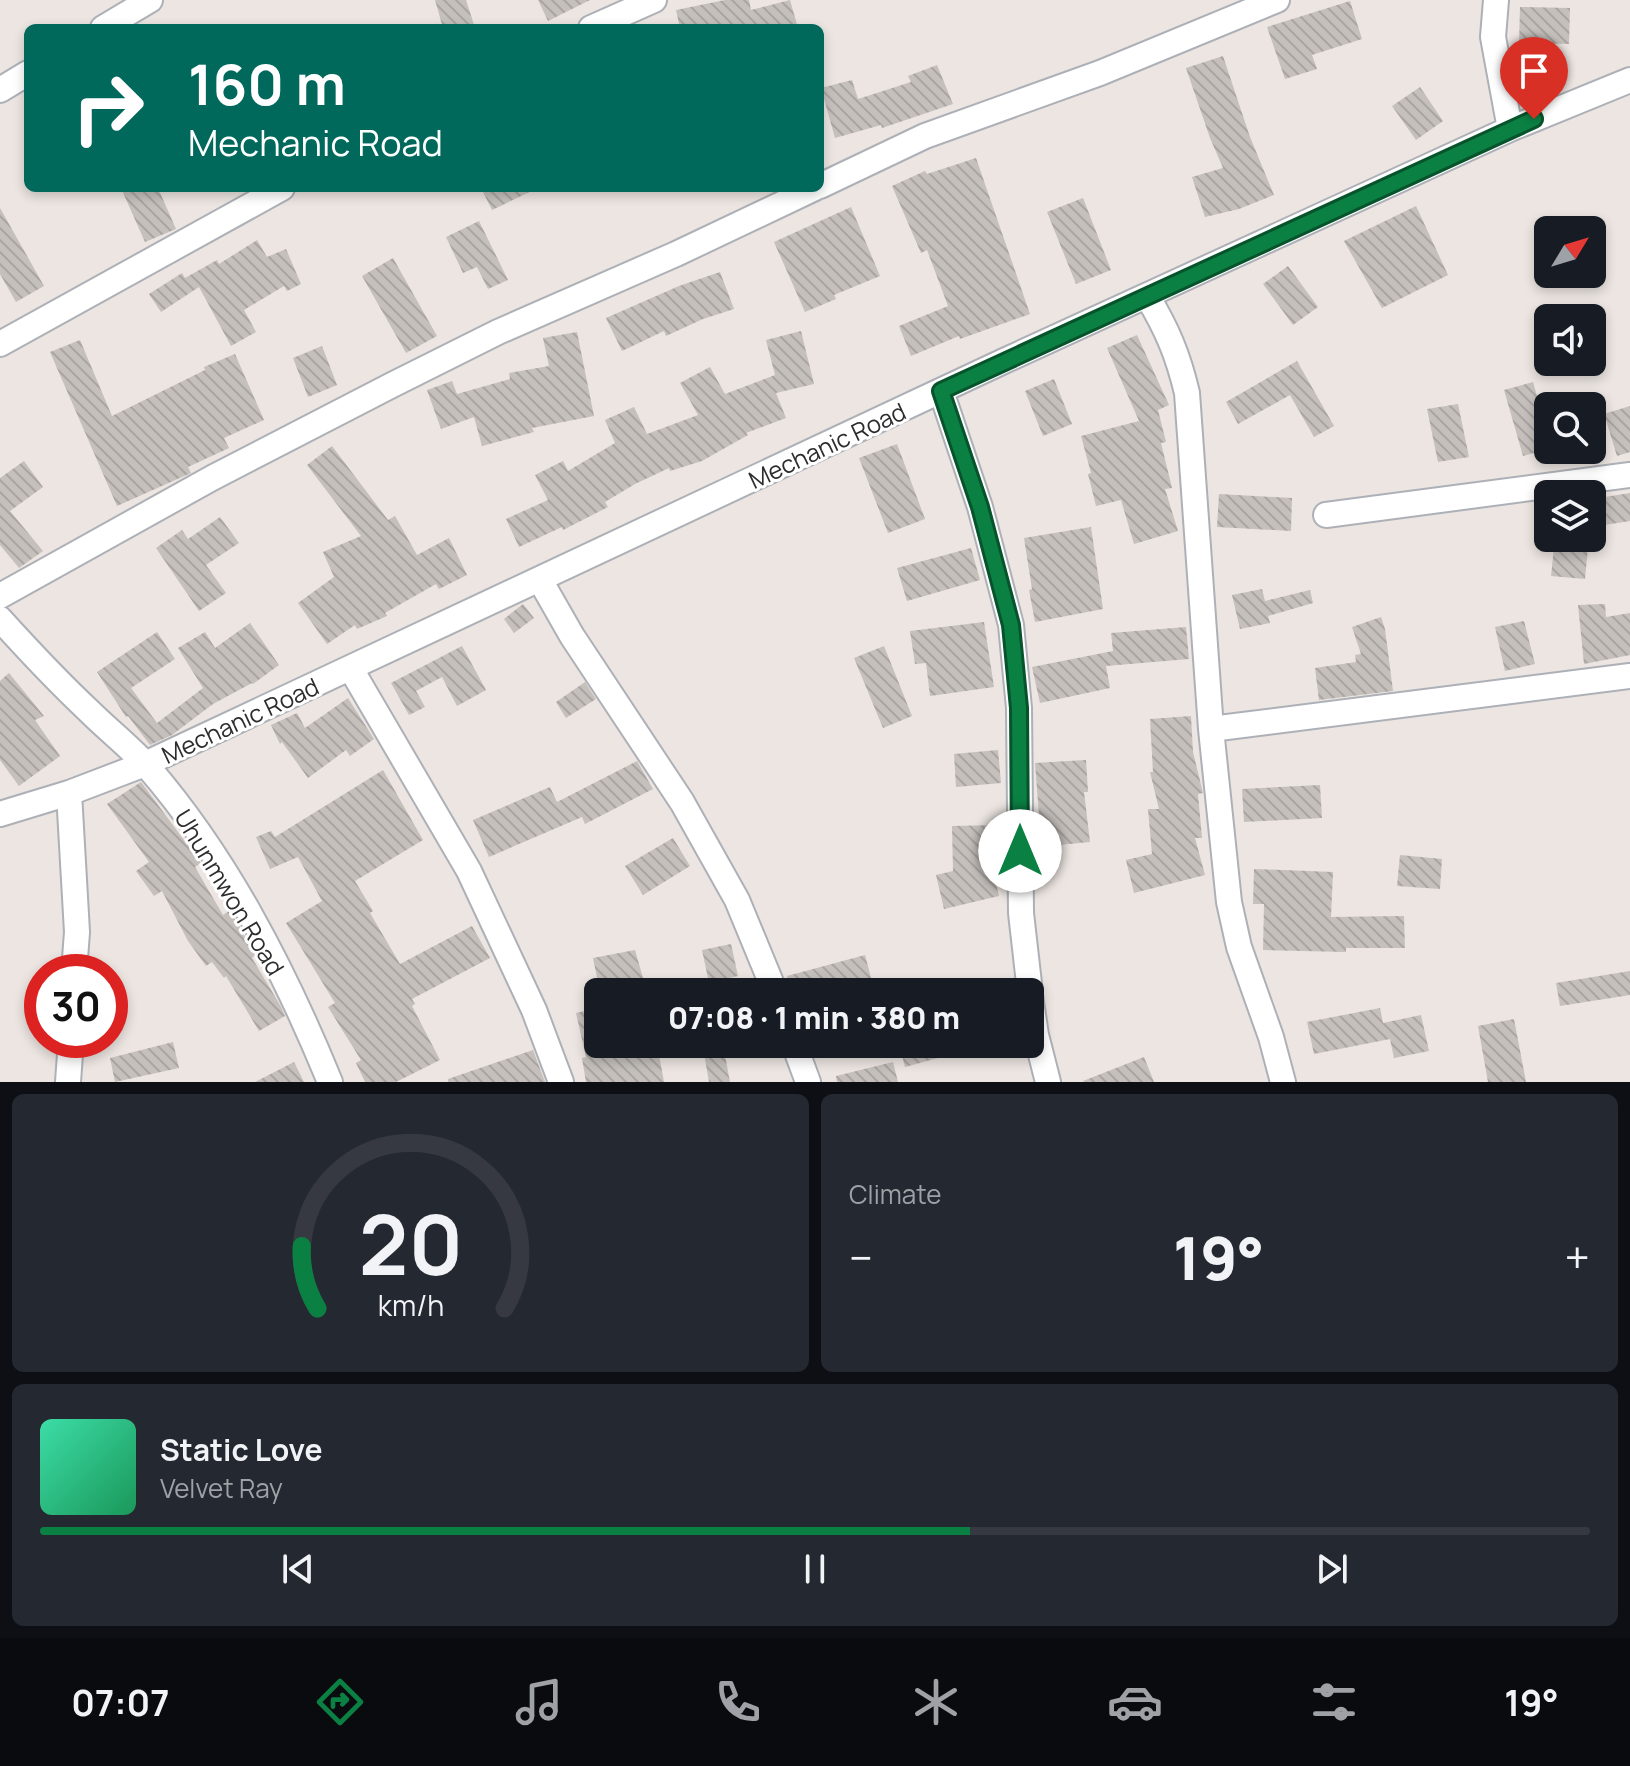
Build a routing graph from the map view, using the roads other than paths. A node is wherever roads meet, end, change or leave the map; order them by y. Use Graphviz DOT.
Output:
graph roads {
  1 [pos="150,0"];
  2 [pos="654,0"];
  3 [pos="1277,0"];
  4 [pos="1496,0"];
  5 [pos="110,24"];
  6 [pos="600,24"];
  7 [pos="24,75"];
  8 [pos="1630,80"];
  9 [pos="0,90"];
  10 [pos="1510,129"];
  11 [pos="824,184"];
  12 [pos="275,192"];
  13 [pos="807,192"];
  14 [pos="1147,296"];
  15 [pos="0,344"];
  16 [pos="941,391"];
  17 [pos="1630,475"];
  18 [pos="1326,515"];
  19 [pos="540,580"];
  20 [pos="0,596"];
  21 [pos="0,619"];
  22 [pos="351,669"];
  23 [pos="1630,676"];
  24 [pos="1211,729"];
  25 [pos="145,764"];
  26 [pos="69,793"];
  27 [pos="0,814"];
  28 [pos="75,954"];
  29 [pos="769,978"];
  30 [pos="1028,978"];
  31 [pos="70,1058"];
  32 [pos="799,1058"];
  33 [pos="1042,1058"];
  34 [pos="68,1082"];
  35 [pos="330,1082"];
  36 [pos="561,1082"];
  37 [pos="808,1082"];
  38 [pos="1048,1082"];
  39 [pos="1283,1082"];
  1 -- 5 [label="street"];
  2 -- 6 [label="street"];
  3 -- 11 [label="street"];
  4 -- 10 [label="street"];
  7 -- 9 [label="street"];
  8 -- 10 [label="street, Mechanic Road"];
  10 -- 14 [label="street, Mechanic Road"];
  12 -- 15 [label="street"];
  13 -- 20 [label="street"];
  14 -- 16 [label="street, Mechanic Road"];
  14 -- 24 [label="street"];
  16 -- 19 [label="street, Mechanic Road"];
  16 -- 30 [label="street"];
  17 -- 18 [label="street"];
  19 -- 22 [label="street, Mechanic Road"];
  19 -- 29 [label="street"];
  21 -- 25 [label="street, Uhunmwon Road"];
  22 -- 25 [label="street, Mechanic Road"];
  22 -- 36 [label="street"];
  23 -- 24 [label="street"];
  24 -- 39 [label="street"];
  25 -- 26 [label="street, Mechanic Road"];
  25 -- 35 [label="street, Uhunmwon Road"];
  26 -- 27 [label="street, Mechanic Road"];
  26 -- 28 [label="street"];
  31 -- 34 [label="street"];
  32 -- 37 [label="street"];
  33 -- 38 [label="street"];
}
